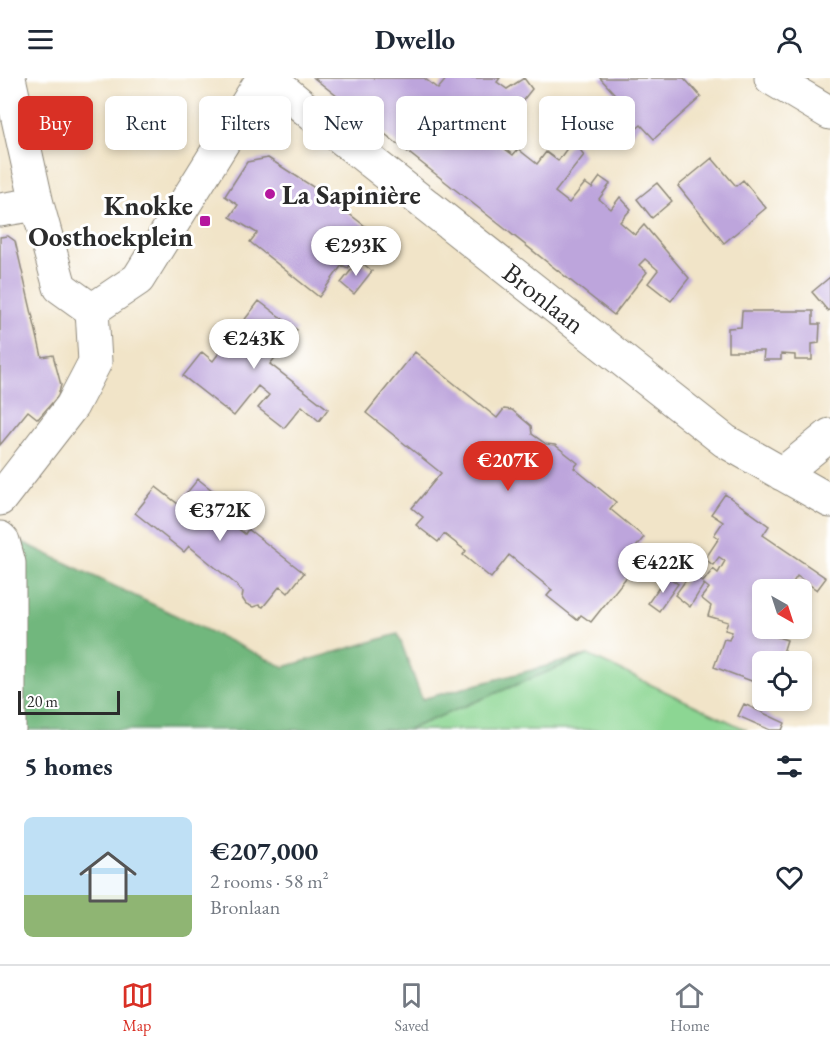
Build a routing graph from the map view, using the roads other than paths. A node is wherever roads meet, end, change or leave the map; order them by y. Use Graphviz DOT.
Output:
graph roads {
  1 [pos="9,78"];
  2 [pos="263,78"];
  3 [pos="269,78"];
  4 [pos="771,78"];
  5 [pos="830,113"];
  6 [pos="38,204"];
  7 [pos="0,210"];
  8 [pos="92,310"];
  9 [pos="830,435"];
  10 [pos="782,474"];
  11 [pos="0,499"];
  12 [pos="830,501"];
  13 [pos="0,538"];
  14 [pos="9,730"];
  1 -- 6 [label="street"];
  2 -- 8 [label="street"];
  3 -- 10 [label="street, Bronlaan"];
  4 -- 5 [label="street"];
  6 -- 7 [label="street"];
  6 -- 8 [label="street"];
  8 -- 11 [label="street"];
  9 -- 10 [label="street"];
  10 -- 12 [label="street, Bronlaan"];
  13 -- 14 [label="street"];
}
